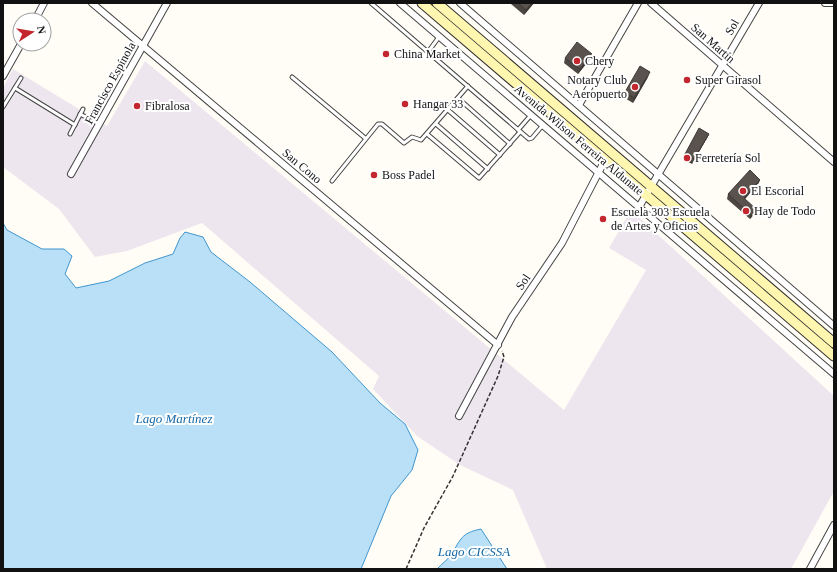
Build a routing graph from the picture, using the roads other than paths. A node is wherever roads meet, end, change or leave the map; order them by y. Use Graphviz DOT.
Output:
graph roads {
  1 [pos="44,3"];
  2 [pos="92,3"];
  3 [pos="167,3"];
  4 [pos="371,3"];
  5 [pos="400,3"];
  6 [pos="422,3"];
  7 [pos="437,3"];
  8 [pos="460,3"];
  9 [pos="638,3"];
  10 [pos="651,3"];
  11 [pos="758,3"];
  12 [pos="825,3"];
  13 [pos="834,4"];
  14 [pos="39,12"];
  15 [pos="439,37"];
  16 [pos="143,46"];
  17 [pos="16,52"];
  18 [pos="428,52"];
  19 [pos="722,65"];
  20 [pos="3,76"];
  21 [pos="292,77"];
  22 [pos="21,78"];
  23 [pos="468,86"];
  24 [pos="15,88"];
  25 [pos="3,98"];
  26 [pos="458,98"];
  27 [pos="7,100"];
  28 [pos="579,105"];
  29 [pos="3,107"];
  30 [pos="82,109"];
  31 [pos="448,110"];
  32 [pos="80,114"];
  33 [pos="531,115"];
  34 [pos="99,124"];
  35 [pos="436,124"];
  36 [pos="75,125"];
  37 [pos="543,125"];
  38 [pos="519,131"];
  39 [pos="70,134"];
  40 [pos="427,134"];
  41 [pos="365,138"];
  42 [pos="510,144"];
  43 [pos="500,155"];
  44 [pos="605,160"];
  45 [pos="834,162"];
  46 [pos="488,169"];
  47 [pos="598,171"];
  48 [pos="71,174"];
  49 [pos="658,174"];
  50 [pos="332,180"];
  51 [pos="651,186"];
  52 [pos="646,195"];
  53 [pos="639,207"];
  54 [pos="834,326"];
  55 [pos="834,343"];
  56 [pos="498,345"];
  57 [pos="834,356"];
  58 [pos="834,374"];
  59 [pos="459,416"];
  60 [pos="834,525"];
  61 [pos="810,569"];
  1 -- 14 [label="street"];
  2 -- 16 [label="street, San Cono"];
  3 -- 16 [label="street, Francisco Espínola"];
  4 -- 18 [label="lane"];
  5 -- 15 [label="street, Avenida Wilson Ferreira Aldunate"];
  6 -- 44 [label="main road, Avenida Wilson Ferreira Aldunate"];
  7 -- 51 [label="main road, Avenida Wilson Ferreira Aldunate"];
  8 -- 28 [label="street, Avenida Wilson Ferreira Aldunate"];
  9 -- 28 [label="street"];
  10 -- 19 [label="street, San Martín"];
  11 -- 19 [label="street, Sol"];
  12 -- 13 [label="street"];
  15 -- 18 [label="lane"];
  15 -- 33 [label="street, Avenida Wilson Ferreira Aldunate"];
  16 -- 34 [label="street, Francisco Espínola"];
  16 -- 56 [label="street, San Cono"];
  17 -- 20 [label="street"];
  18 -- 23 [label="lane"];
  19 -- 45 [label="street, San Martín"];
  19 -- 49 [label="street, Sol"];
  21 -- 41 [label="lane"];
  22 -- 24 [label="lane"];
  23 -- 26 [label="lane"];
  23 -- 38 [label="lane"];
  24 -- 27 [label="lane"];
  24 -- 36 [label="lane"];
  25 -- 27 [label="lane"];
  26 -- 31 [label="lane"];
  26 -- 42 [label="lane"];
  27 -- 29 [label="lane"];
  28 -- 49 [label="street, Avenida Wilson Ferreira Aldunate"];
  30 -- 32 [label="lane"];
  31 -- 35 [label="lane"];
  31 -- 43 [label="lane"];
  32 -- 34 [label="lane"];
  32 -- 36 [label="lane"];
  33 -- 37 [label="street, Avenida Wilson Ferreira Aldunate"];
  33 -- 38 [label="lane"];
  34 -- 48 [label="street, Francisco Espínola"];
  35 -- 40 [label="lane"];
  35 -- 46 [label="lane"];
  36 -- 39 [label="lane"];
  37 -- 38 [label="lane"];
  37 -- 47 [label="street, Avenida Wilson Ferreira Aldunate"];
  38 -- 42 [label="lane"];
  40 -- 41 [label="lane"];
  40 -- 46 [label="lane"];
  41 -- 50 [label="lane"];
  42 -- 43 [label="lane"];
  43 -- 46 [label="lane"];
  44 -- 47 [label="street, Sol"];
  44 -- 52 [label="main road, Avenida Wilson Ferreira Aldunate"];
  47 -- 53 [label="street, Avenida Wilson Ferreira Aldunate"];
  47 -- 56 [label="street, Sol"];
  49 -- 51 [label="street, Sol"];
  49 -- 54 [label="street, Avenida Wilson Ferreira Aldunate"];
  51 -- 52 [label="street, Sol"];
  51 -- 55 [label="main road, Avenida Wilson Ferreira Aldunate"];
  52 -- 53 [label="street, Sol"];
  52 -- 57 [label="main road, Avenida Wilson Ferreira Aldunate"];
  53 -- 58 [label="street, Avenida Wilson Ferreira Aldunate"];
  56 -- 59 [label="street, Sol"];
  60 -- 61 [label="street"];
}
